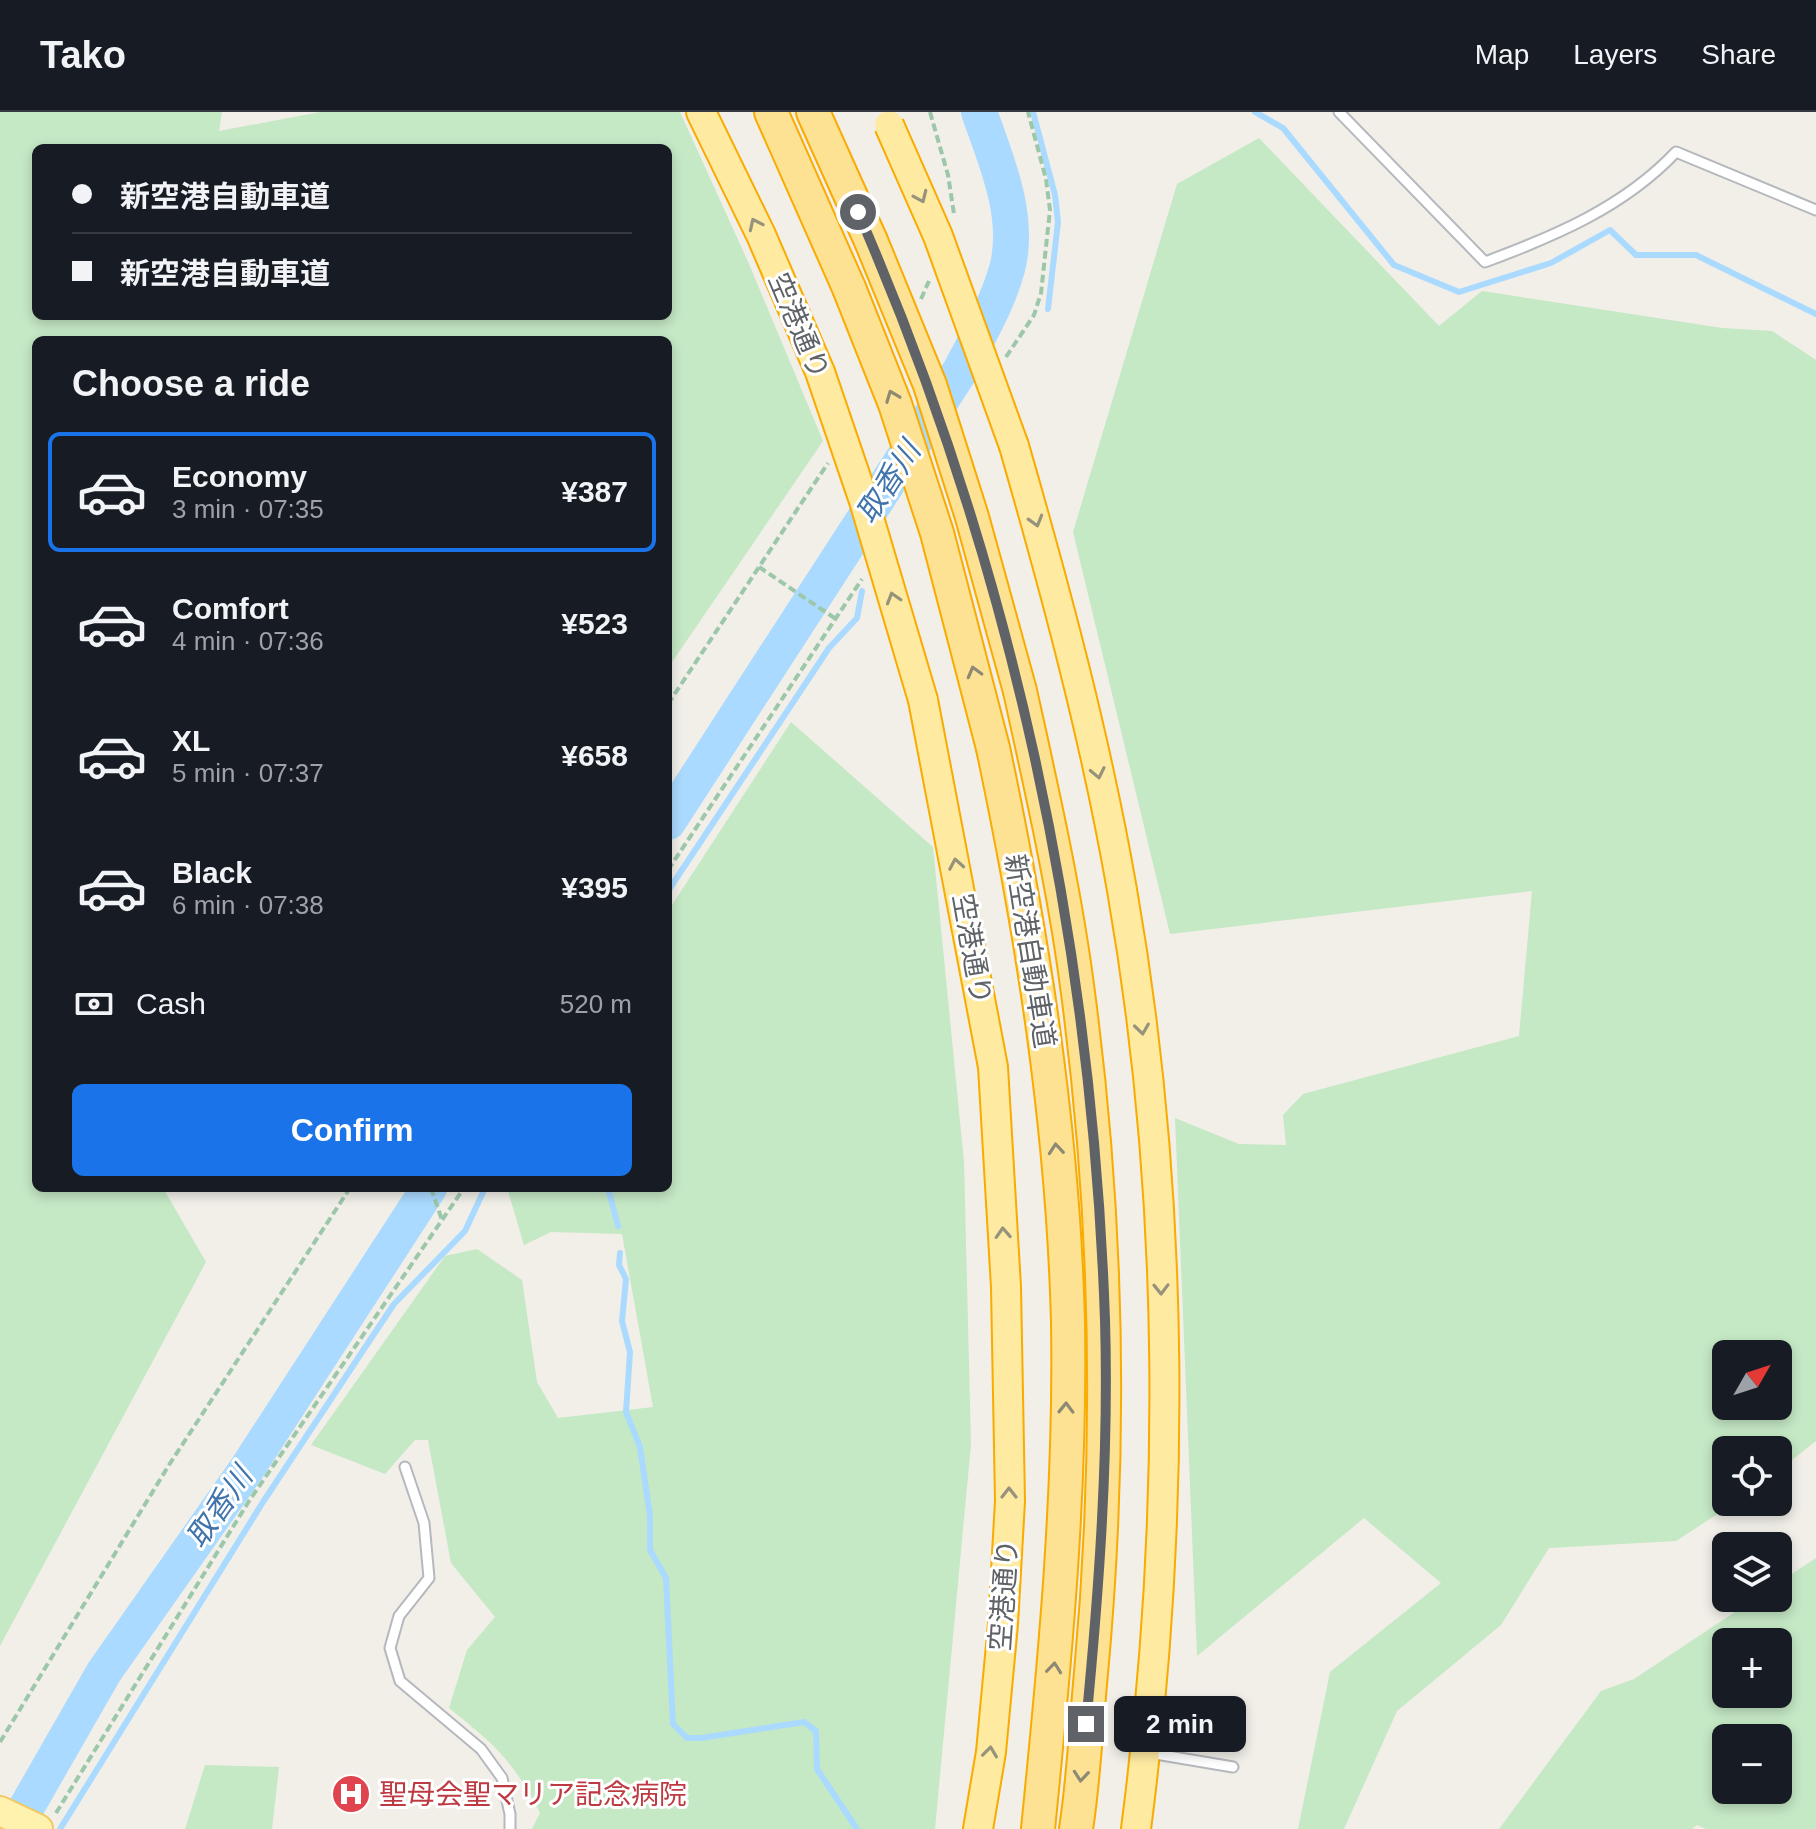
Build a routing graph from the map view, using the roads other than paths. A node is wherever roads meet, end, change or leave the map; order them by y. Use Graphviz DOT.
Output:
graph roads {
  1 [pos="701,112"];
  2 [pos="771,112"];
  3 [pos="813,112"];
  4 [pos="1339,112"];
  5 [pos="886,119"];
  6 [pos="1816,210"];
  7 [pos="405,1467"];
  8 [pos="1146,1752"];
  9 [pos="1233,1767"];
  10 [pos="0,1811"];
  11 [pos="46,1822"];
  12 [pos="510,1829"];
  13 [pos="978,1829"];
  14 [pos="1038,1829"];
  15 [pos="1076,1829"];
  16 [pos="1136,1829"];
  13 -- 1 [label="highway, 空港通り, one-way, bridge"];
  14 -- 2 [label="highway, 新空港自動車道, one-way, bridge"];
  3 -- 15 [label="highway, 新空港自動車道, one-way, bridge"];
  4 -- 6 [label="lane"];
  5 -- 8 [label="highway, one-way, bridge"];
  7 -- 12 [label="lane"];
  8 -- 9 [label="lane"];
  8 -- 16 [label="highway"];
  10 -- 11 [label="main road"];
}
